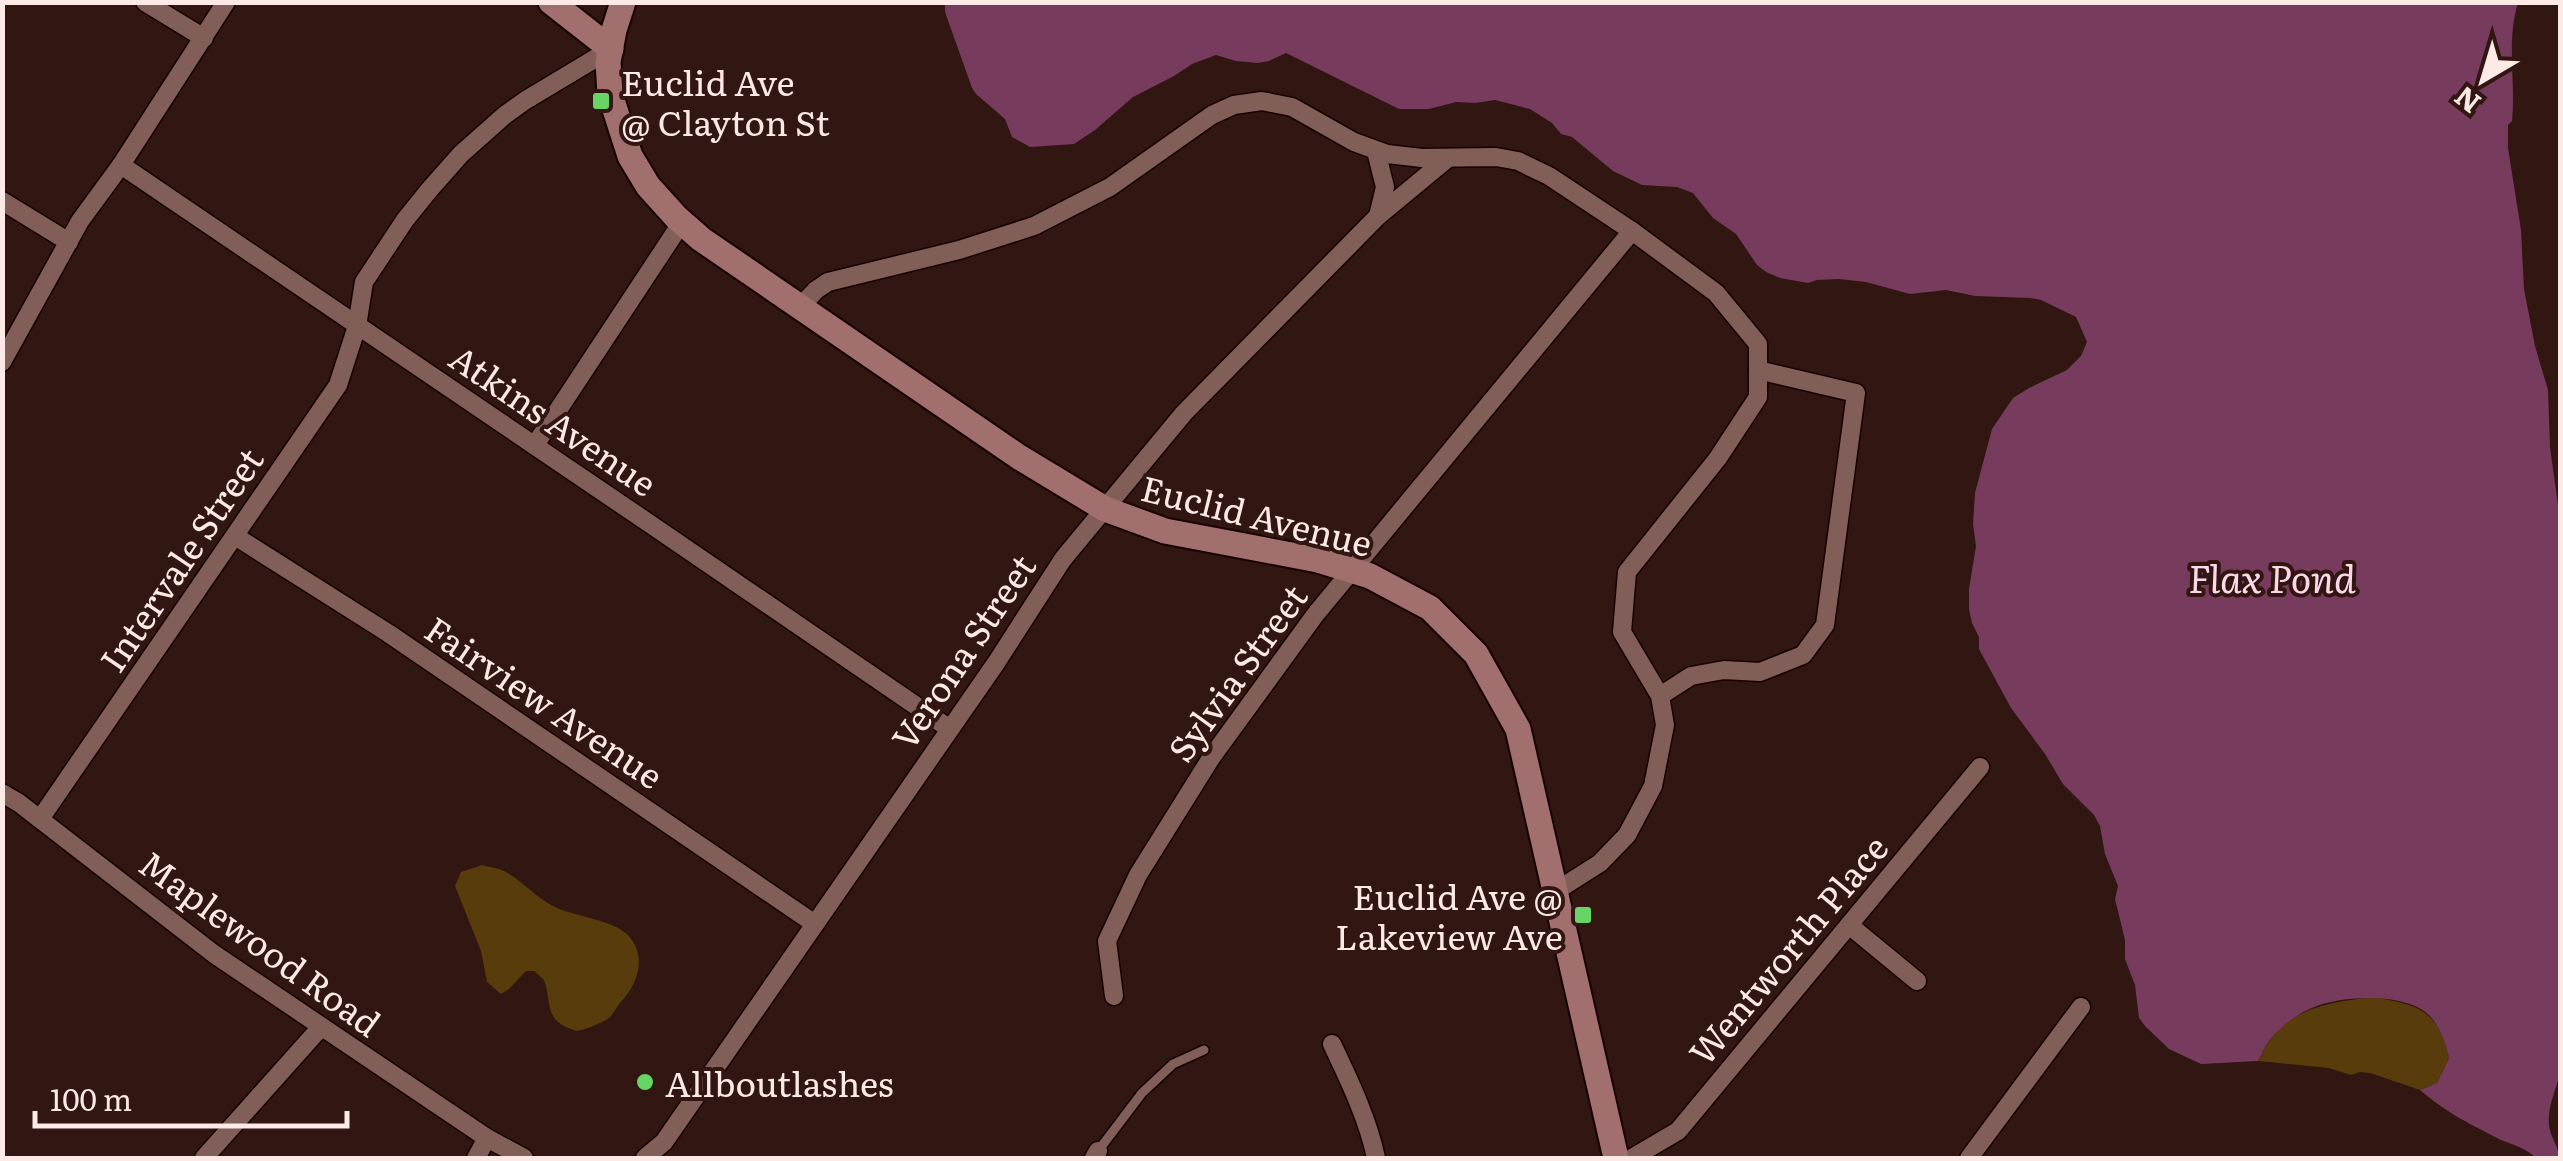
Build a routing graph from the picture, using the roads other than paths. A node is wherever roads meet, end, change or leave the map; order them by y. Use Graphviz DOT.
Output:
graph roads {
  1 [pos="145,2"];
  2 [pos="226,2"];
  3 [pos="551,2"];
  4 [pos="623,2"];
  5 [pos="204,38"];
  6 [pos="610,50"];
  7 [pos="1376,151"];
  8 [pos="1448,158"];
  9 [pos="121,165"];
  10 [pos="2,201"];
  11 [pos="1378,216"];
  12 [pos="682,222"];
  13 [pos="1632,232"];
  14 [pos="69,242"];
  15 [pos="800,307"];
  16 [pos="357,326"];
  17 [pos="2,362"];
  18 [pos="1758,370"];
  19 [pos="534,444"];
  20 [pos="1105,509"];
  21 [pos="235,536"];
  22 [pos="1352,571"];
  23 [pos="1660,696"];
  24 [pos="950,729"];
  25 [pos="1980,767"];
  26 [pos="2,793"];
  27 [pos="40,820"];
  28 [pos="1556,892"];
  29 [pos="814,924"];
  30 [pos="1849,926"];
  31 [pos="1917,982"];
  32 [pos="1114,996"];
  33 [pos="2082,1008"];
  34 [pos="321,1027"];
  35 [pos="1332,1044"];
  36 [pos="1204,1050"];
  37 [pos="487,1138"];
  38 [pos="1096,1154"];
  39 [pos="204,1158"];
  40 [pos="476,1158"];
  41 [pos="524,1158"];
  42 [pos="646,1158"];
  43 [pos="1376,1158"];
  44 [pos="1616,1158"];
  45 [pos="1632,1158"];
  46 [pos="1969,1158"];
  1 -- 5 [label="street"];
  2 -- 5 [label="street"];
  3 -- 6 [label="street"];
  4 -- 6 [label="street, Euclid Avenue"];
  5 -- 9 [label="street"];
  6 -- 12 [label="street, Euclid Avenue"];
  6 -- 16 [label="street, Intervale Street"];
  7 -- 8 [label="street"];
  7 -- 11 [label="street"];
  7 -- 15 [label="street"];
  8 -- 11 [label="street, Verona Street"];
  8 -- 13 [label="street"];
  9 -- 14 [label="street"];
  9 -- 16 [label="street, Atkins Avenue"];
  10 -- 14 [label="street"];
  11 -- 20 [label="street, Verona Street"];
  12 -- 15 [label="street, Euclid Avenue"];
  12 -- 19 [label="street"];
  13 -- 18 [label="street"];
  13 -- 22 [label="street, Sylvia Street"];
  14 -- 17 [label="street"];
  15 -- 20 [label="street, Euclid Avenue"];
  16 -- 19 [label="street, Atkins Avenue"];
  16 -- 21 [label="street, Intervale Street"];
  18 -- 23 [label="street"];
  18 -- 23 [label="street"];
  19 -- 24 [label="street, Atkins Avenue"];
  20 -- 22 [label="street, Euclid Avenue"];
  20 -- 24 [label="street, Verona Street"];
  21 -- 27 [label="street, Intervale Street"];
  21 -- 29 [label="street, Fairview Avenue"];
  22 -- 28 [label="street, Euclid Avenue"];
  22 -- 32 [label="street, Sylvia Street"];
  23 -- 28 [label="street"];
  24 -- 29 [label="street, Verona Street"];
  25 -- 30 [label="street, Wentworth Place"];
  26 -- 27 [label="street, Maplewood Road"];
  27 -- 34 [label="street, Maplewood Road"];
  28 -- 44 [label="street, Euclid Avenue"];
  29 -- 42 [label="street, Verona Street"];
  30 -- 31 [label="street"];
  30 -- 45 [label="street, Wentworth Place"];
  33 -- 46 [label="street"];
  34 -- 37 [label="street, Maplewood Road"];
  34 -- 39 [label="street"];
  35 -- 43 [label="street"];
  36 -- 38 [label="lane"];
  37 -- 40 [label="street"];
  37 -- 41 [label="street"];
}
